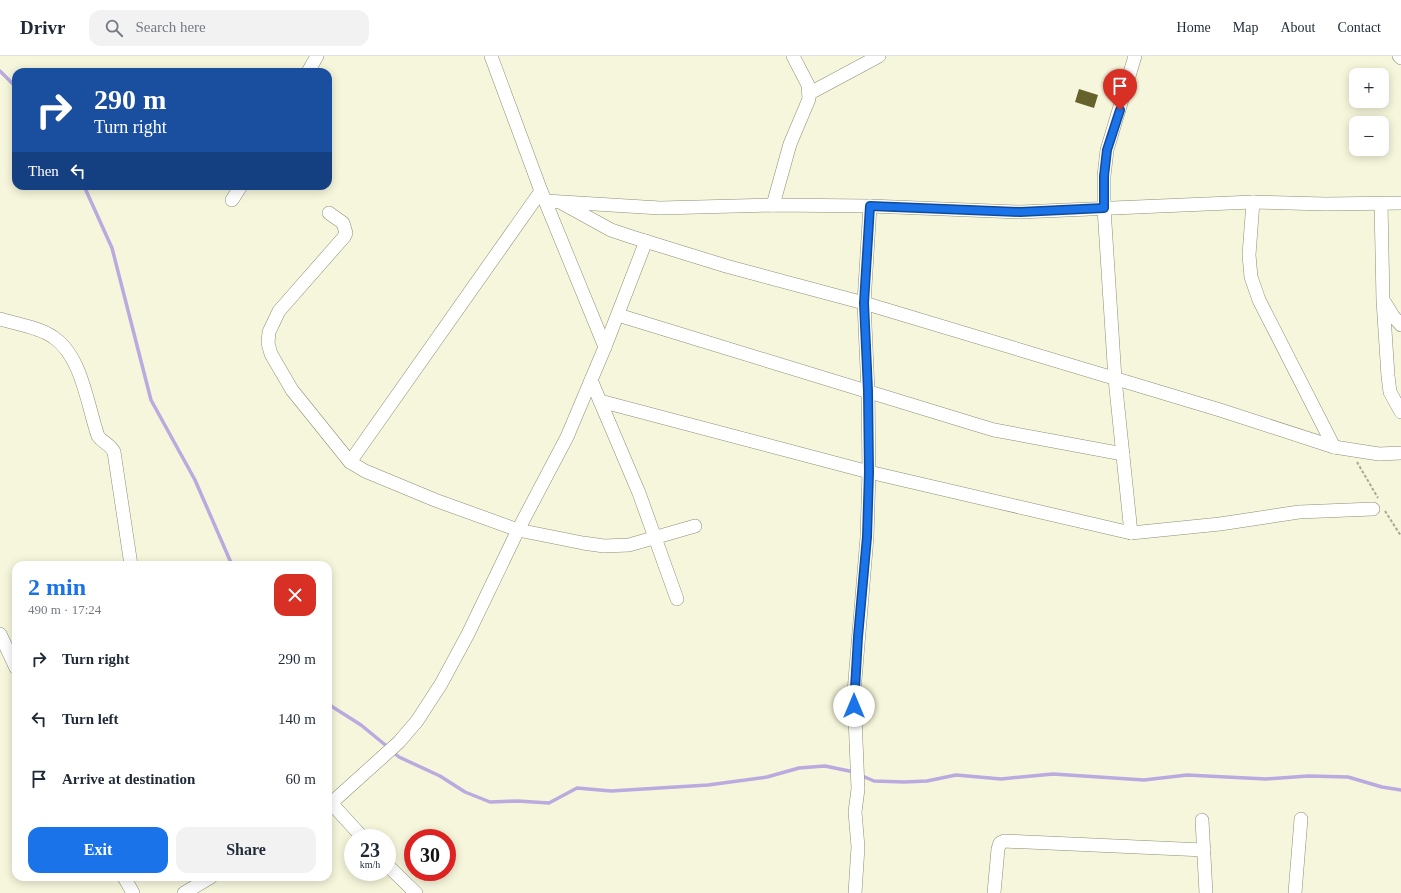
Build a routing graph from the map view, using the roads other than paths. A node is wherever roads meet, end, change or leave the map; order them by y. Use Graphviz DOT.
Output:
graph roads {
  1 [pos="317,56"];
  2 [pos="490,56"];
  3 [pos="793,56"];
  4 [pos="879,56"];
  5 [pos="1135,56"];
  6 [pos="310,68"];
  7 [pos="810,93"];
  8 [pos="238,190"];
  9 [pos="543,196"];
  10 [pos="232,200"];
  11 [pos="1254,202"];
  12 [pos="562,203"];
  13 [pos="1381,204"];
  14 [pos="1401,204"];
  15 [pos="773,206"];
  16 [pos="870,206"];
  17 [pos="1104,208"];
  18 [pos="329,213"];
  19 [pos="646,241"];
  20 [pos="1383,300"];
  21 [pos="864,303"];
  22 [pos="618,315"];
  23 [pos="0,319"];
  24 [pos="1401,325"];
  25 [pos="605,347"];
  26 [pos="1115,379"];
  27 [pos="591,380"];
  28 [pos="868,391"];
  29 [pos="600,401"];
  30 [pos="1401,412"];
  31 [pos="1334,448"];
  32 [pos="1401,453"];
  33 [pos="1123,454"];
  34 [pos="350,462"];
  35 [pos="869,472"];
  36 [pos="1379,507"];
  37 [pos="695,526"];
  38 [pos="518,530"];
  39 [pos="1131,533"];
  40 [pos="655,537"];
  41 [pos="130,561"];
  42 [pos="677,599"];
  43 [pos="1,640"];
  44 [pos="12,659"];
  45 [pos="332,803"];
  46 [pos="332,807"];
  47 [pos="1301,819"];
  48 [pos="1202,820"];
  49 [pos="354,829"];
  50 [pos="1204,850"];
  51 [pos="396,874"];
  52 [pos="126,881"];
  53 [pos="204,881"];
  54 [pos="133,893"];
  55 [pos="184,893"];
  56 [pos="416,893"];
  57 [pos="855,893"];
  58 [pos="994,893"];
  59 [pos="1206,893"];
  60 [pos="1295,893"];
  1 -- 6 [label="street"];
  2 -- 9 [label="street"];
  3 -- 7 [label="street"];
  4 -- 7 [label="street"];
  5 -- 17 [label="street"];
  7 -- 15 [label="street"];
  8 -- 10 [label="street"];
  9 -- 12 [label="street"];
  9 -- 25 [label="street"];
  9 -- 34 [label="street"];
  11 -- 13 [label="street"];
  11 -- 17 [label="street"];
  11 -- 31 [label="street"];
  12 -- 15 [label="street"];
  12 -- 19 [label="street"];
  13 -- 14 [label="street"];
  13 -- 20 [label="street"];
  15 -- 16 [label="street"];
  16 -- 17 [label="street"];
  16 -- 21 [label="street"];
  17 -- 26 [label="street"];
  18 -- 34 [label="street"];
  19 -- 21 [label="street"];
  19 -- 22 [label="street"];
  20 -- 24 [label="street"];
  20 -- 30 [label="street"];
  21 -- 26 [label="street"];
  21 -- 28 [label="street"];
  22 -- 25 [label="street"];
  22 -- 28 [label="street"];
  23 -- 41 [label="street"];
  25 -- 27 [label="street"];
  26 -- 31 [label="street"];
  26 -- 33 [label="street"];
  27 -- 29 [label="street"];
  27 -- 38 [label="street"];
  28 -- 33 [label="street"];
  28 -- 35 [label="street"];
  29 -- 35 [label="street"];
  29 -- 40 [label="street"];
  31 -- 32 [label="street"];
  33 -- 39 [label="street"];
  34 -- 38 [label="street"];
  35 -- 39 [label="street"];
  35 -- 57 [label="street"];
  36 -- 39 [label="street"];
  37 -- 40 [label="street"];
  38 -- 40 [label="street"];
  38 -- 45 [label="street"];
  40 -- 42 [label="street"];
  43 -- 44 [label="street"];
  46 -- 49 [label="street"];
  47 -- 60 [label="street"];
  48 -- 50 [label="street"];
  50 -- 58 [label="street"];
  50 -- 59 [label="street"];
  51 -- 56 [label="street"];
  52 -- 54 [label="street"];
  53 -- 55 [label="street"];
}
